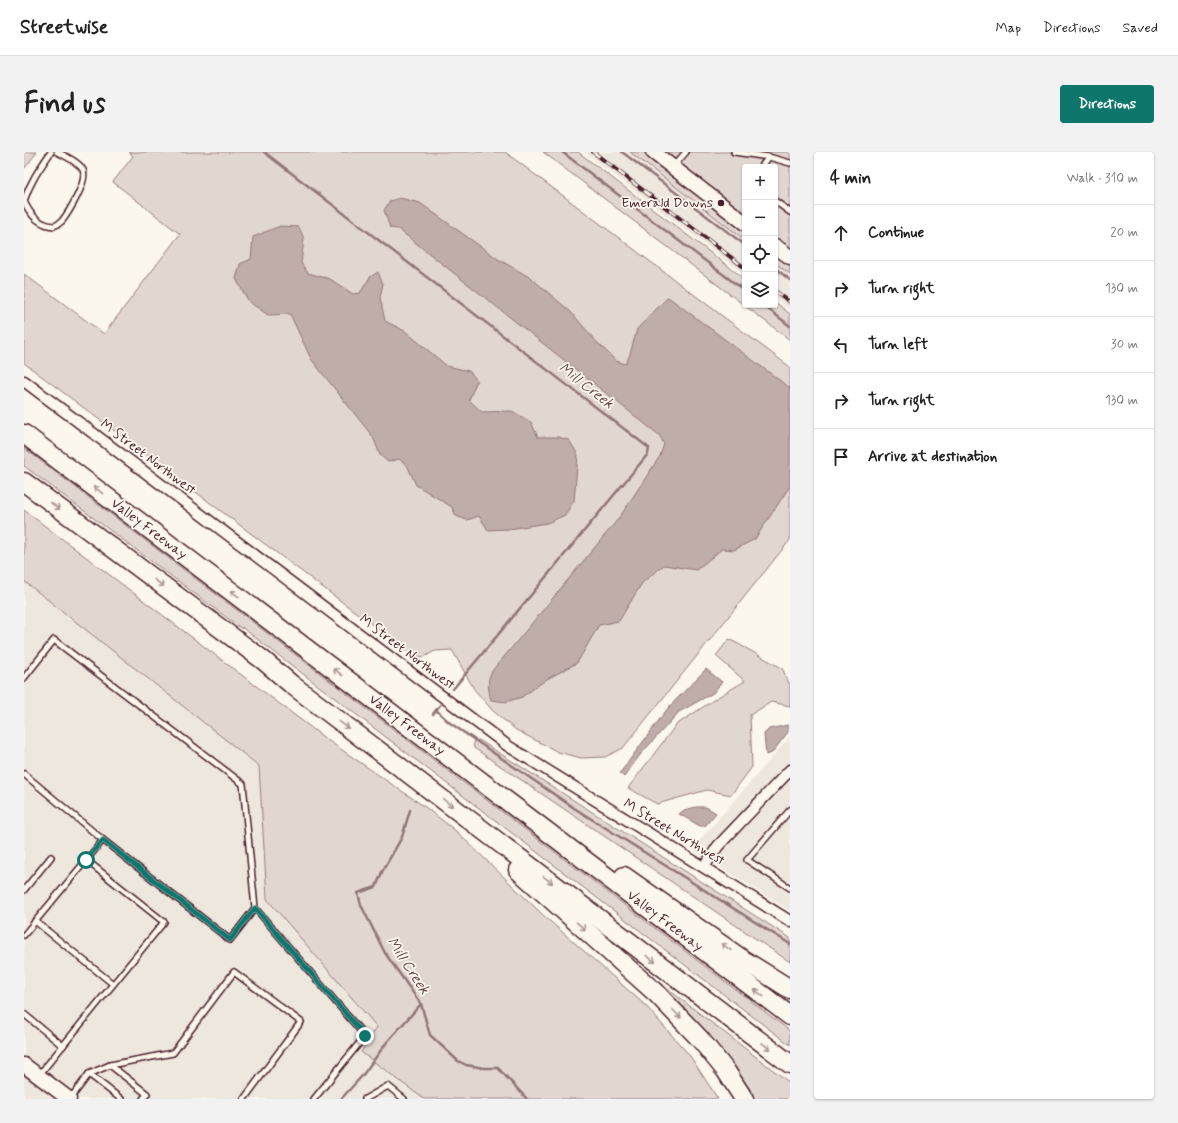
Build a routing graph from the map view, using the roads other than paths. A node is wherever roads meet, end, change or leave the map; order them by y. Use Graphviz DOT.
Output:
graph roads {
  1 [pos="50,152"];
  2 [pos="57,152"];
  3 [pos="653,152"];
  4 [pos="686,152"];
  5 [pos="734,152"];
  6 [pos="769,157"];
  7 [pos="790,163"];
  8 [pos="763,164"];
  9 [pos="673,167"];
  10 [pos="24,201"];
  11 [pos="778,203"];
  12 [pos="790,212"];
  13 [pos="742,221"];
  14 [pos="778,248"];
  15 [pos="789,255"];
  16 [pos="24,380"];
  17 [pos="24,434"];
  18 [pos="24,482"];
  19 [pos="24,678"];
  20 [pos="369,696"];
  21 [pos="790,770"];
  22 [pos="24,774"];
  23 [pos="790,810"];
  24 [pos="495,839"];
  25 [pos="103,840"];
  26 [pos="51,857"];
  27 [pos="86,860"];
  28 [pos="704,867"];
  29 [pos="790,888"];
  30 [pos="24,890"];
  31 [pos="255,908"];
  32 [pos="35,921"];
  33 [pos="790,921"];
  34 [pos="24,935"];
  35 [pos="113,984"];
  36 [pos="790,989"];
  37 [pos="24,1014"];
  38 [pos="790,1016"];
  39 [pos="63,1046"];
  40 [pos="790,1064"];
  41 [pos="110,1065"];
  42 [pos="30,1071"];
  43 [pos="89,1074"];
  44 [pos="69,1099"];
  45 [pos="121,1099"];
  46 [pos="144,1099"];
  47 [pos="244,1099"];
  48 [pos="314,1099"];
  49 [pos="365,1099"];
  50 [pos="404,1099"];
  51 [pos="744,1099"];
  1 -- 10 [label="lane"];
  2 -- 10 [label="lane"];
  3 -- 9 [label="street"];
  4 -- 9 [label="lane"];
  5 -- 6 [label="lane"];
  6 -- 7 [label="lane"];
  6 -- 8 [label="lane"];
  9 -- 13 [label="street"];
  11 -- 12 [label="lane"];
  14 -- 15 [label="street"];
  16 -- 28 [label="street, M Street Northwest"];
  20 -- 17 [label="highway, Valley Freeway, one-way"];
  18 -- 24 [label="highway, one-way"];
  19 -- 31 [label="lane"];
  36 -- 20 [label="highway, one-way"];
  38 -- 20 [label="highway, Valley Freeway, one-way"];
  21 -- 28 [label="street"];
  22 -- 25 [label="lane"];
  23 -- 29 [label="lane"];
  24 -- 40 [label="highway, one-way"];
  24 -- 51 [label="highway, one-way"];
  25 -- 27 [label="lane"];
  25 -- 31 [label="lane"];
  26 -- 30 [label="lane"];
  27 -- 32 [label="lane"];
  27 -- 35 [label="lane"];
  28 -- 33 [label="street, M Street Northwest"];
  31 -- 48 [label="lane"];
  32 -- 34 [label="lane"];
  32 -- 35 [label="lane"];
  35 -- 39 [label="lane"];
  37 -- 39 [label="lane"];
  39 -- 42 [label="lane"];
  41 -- 43 [label="lane"];
  41 -- 46 [label="lane"];
  41 -- 47 [label="lane"];
  42 -- 44 [label="street"];
  43 -- 44 [label="lane"];
  43 -- 45 [label="lane"];
  49 -- 50 [label="lane"];
}
